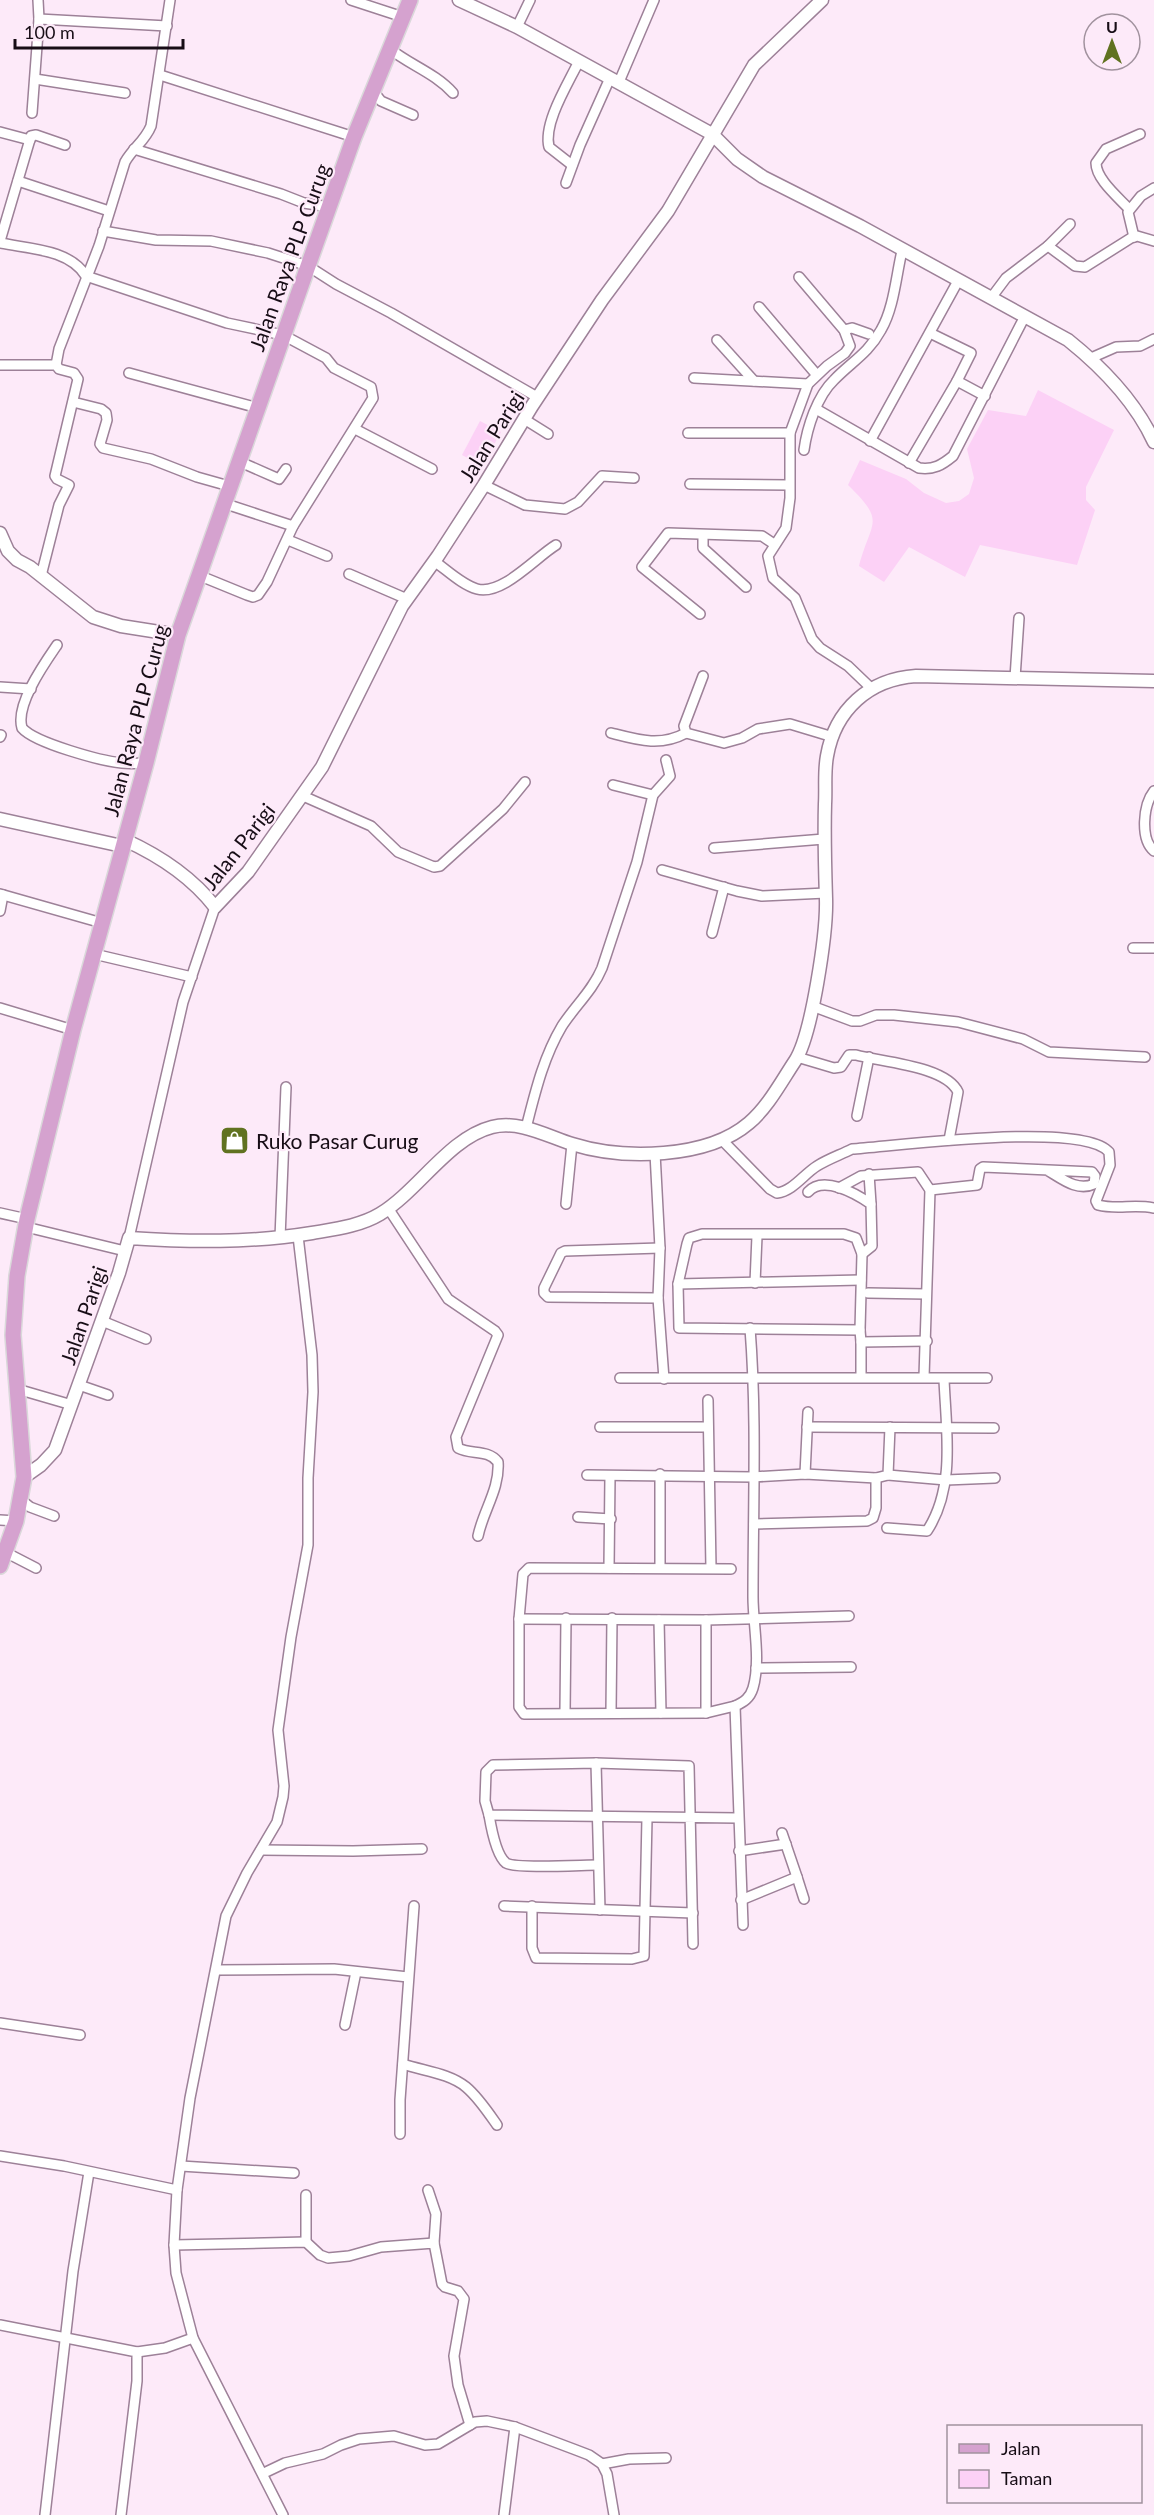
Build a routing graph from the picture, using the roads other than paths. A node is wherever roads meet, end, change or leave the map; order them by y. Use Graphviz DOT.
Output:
graph roads {
  1 [pos="38,0"];
  2 [pos="170,0"];
  3 [pos="351,0"];
  4 [pos="410,0"];
  5 [pos="459,0"];
  6 [pos="530,0"];
  7 [pos="654,0"];
  8 [pos="822,0"];
  9 [pos="403,17"];
  10 [pos="39,19"];
  11 [pos="167,26"];
  12 [pos="517,27"];
  13 [pos="390,50"];
  14 [pos="579,61"];
  15 [pos="160,75"];
  16 [pos="35,79"];
  17 [pos="615,80"];
  18 [pos="373,91"];
  19 [pos="125,93"];
  20 [pos="453,93"];
  21 [pos="32,112"];
  22 [pos="413,115"];
  23 [pos="0,132"];
  24 [pos="711,134"];
  25 [pos="1140,134"];
  26 [pos="354,138"];
  27 [pos="30,140"];
  28 [pos="65,145"];
  29 [pos="134,149"];
  30 [pos="573,165"];
  31 [pos="18,181"];
  32 [pos="566,183"];
  33 [pos="1154,188"];
  34 [pos="329,207"];
  35 [pos="1129,209"];
  36 [pos="109,211"];
  37 [pos="1070,224"];
  38 [pos="103,231"];
  39 [pos="1134,237"];
  40 [pos="1154,241"];
  41 [pos="0,242"];
  42 [pos="1048,246"];
  43 [pos="902,251"];
  44 [pos="308,266"];
  45 [pos="86,276"];
  46 [pos="799,277"];
  47 [pos="958,281"];
  48 [pos="991,298"];
  49 [pos="759,307"];
  50 [pos="1025,316"];
  51 [pos="843,330"];
  52 [pos="930,333"];
  53 [pos="869,334"];
  54 [pos="283,335"];
  55 [pos="1154,339"];
  56 [pos="717,340"];
  57 [pos="1091,358"];
  58 [pos="0,365"];
  59 [pos="56,365"];
  60 [pos="129,373"];
  61 [pos="816,375"];
  62 [pos="694,378"];
  63 [pos="754,381"];
  64 [pos="957,381"];
  65 [pos="808,384"];
  66 [pos="985,396"];
  67 [pos="537,398"];
  68 [pos="73,402"];
  69 [pos="258,408"];
  70 [pos="816,409"];
  71 [pos="524,419"];
  72 [pos="355,429"];
  73 [pos="688,433"];
  74 [pos="790,433"];
  75 [pos="548,434"];
  76 [pos="870,441"];
  77 [pos="1154,442"];
  78 [pos="804,450"];
  79 [pos="238,461"];
  80 [pos="909,463"];
  81 [pos="286,469"];
  82 [pos="432,469"];
  83 [pos="634,478"];
  84 [pos="690,484"];
  85 [pos="484,485"];
  86 [pos="789,485"];
  87 [pos="229,486"];
  88 [pos="223,503"];
  89 [pos="293,526"];
  90 [pos="0,533"];
  91 [pos="703,534"];
  92 [pos="288,540"];
  93 [pos="556,544"];
  94 [pos="774,544"];
  95 [pos="327,556"];
  96 [pos="434,561"];
  97 [pos="349,574"];
  98 [pos="198,575"];
  99 [pos="41,576"];
  100 [pos="746,586"];
  101 [pos="407,599"];
  102 [pos="700,614"];
  103 [pos="1019,618"];
  104 [pos="178,635"];
  105 [pos="57,645"];
  106 [pos="703,676"];
  107 [pos="1015,678"];
  108 [pos="1154,681"];
  109 [pos="0,687"];
  110 [pos="31,689"];
  111 [pos="872,689"];
  112 [pos="611,733"];
  113 [pos="686,733"];
  114 [pos="833,737"];
  115 [pos="666,760"];
  116 [pos="146,763"];
  117 [pos="525,782"];
  118 [pos="613,785"];
  119 [pos="1154,791"];
  120 [pos="653,795"];
  121 [pos="303,796"];
  122 [pos="0,819"];
  123 [pos="824,839"];
  124 [pos="124,843"];
  125 [pos="714,848"];
  126 [pos="1154,851"];
  127 [pos="662,870"];
  128 [pos="724,887"];
  129 [pos="826,893"];
  130 [pos="2,894"];
  131 [pos="215,907"];
  132 [pos="0,911"];
  133 [pos="102,923"];
  134 [pos="712,933"];
  135 [pos="1133,948"];
  136 [pos="1154,948"];
  137 [pos="94,954"];
  138 [pos="192,977"];
  139 [pos="812,1006"];
  140 [pos="0,1008"];
  141 [pos="73,1030"];
  142 [pos="797,1057"];
  143 [pos="869,1057"];
  144 [pos="1145,1057"];
  145 [pos="286,1087"];
  146 [pos="857,1116"];
  147 [pos="526,1128"];
  148 [pos="949,1140"];
  149 [pos="723,1141"];
  150 [pos="572,1144"];
  151 [pos="655,1153"];
  152 [pos="1047,1170"];
  153 [pos="869,1174"];
  154 [pos="838,1188"];
  155 [pos="930,1190"];
  156 [pos="808,1192"];
  157 [pos="566,1204"];
  158 [pos="871,1204"];
  159 [pos="388,1208"];
  160 [pos="1154,1208"];
  161 [pos="0,1213"];
  162 [pos="27,1223"];
  163 [pos="298,1236"];
  164 [pos="757,1236"];
  165 [pos="129,1238"];
  166 [pos="280,1239"];
  167 [pos="660,1248"];
  168 [pos="125,1251"];
  169 [pos="862,1254"];
  170 [pos="861,1280"];
  171 [pos="755,1283"];
  172 [pos="678,1284"];
  173 [pos="868,1293"];
  174 [pos="926,1294"];
  175 [pos="658,1298"];
  176 [pos="102,1321"];
  177 [pos="750,1328"];
  178 [pos="860,1330"];
  179 [pos="7,1335"];
  180 [pos="146,1339"];
  181 [pos="927,1341"];
  182 [pos="861,1342"];
  183 [pos="861,1377"];
  184 [pos="924,1377"];
  185 [pos="620,1378"];
  186 [pos="754,1378"];
  187 [pos="987,1378"];
  188 [pos="664,1379"];
  189 [pos="944,1379"];
  190 [pos="79,1385"];
  191 [pos="17,1389"];
  192 [pos="108,1395"];
  193 [pos="708,1400"];
  194 [pos="72,1405"];
  195 [pos="808,1412"];
  196 [pos="600,1427"];
  197 [pos="708,1427"];
  198 [pos="807,1427"];
  199 [pos="890,1427"];
  200 [pos="946,1428"];
  201 [pos="994,1428"];
  202 [pos="660,1474"];
  203 [pos="805,1474"];
  204 [pos="587,1475"];
  205 [pos="610,1476"];
  206 [pos="708,1476"];
  207 [pos="888,1476"];
  208 [pos="24,1477"];
  209 [pos="753,1477"];
  210 [pos="876,1478"];
  211 [pos="995,1478"];
  212 [pos="946,1480"];
  213 [pos="20,1499"];
  214 [pos="54,1516"];
  215 [pos="578,1516"];
  216 [pos="611,1519"];
  217 [pos="8,1521"];
  218 [pos="754,1524"];
  219 [pos="887,1528"];
  220 [pos="477,1536"];
  221 [pos="2,1559"];
  222 [pos="36,1568"];
  223 [pos="609,1568"];
  224 [pos="660,1568"];
  225 [pos="711,1568"];
  226 [pos="731,1569"];
  227 [pos="849,1616"];
  228 [pos="566,1618"];
  229 [pos="612,1618"];
  230 [pos="519,1619"];
  231 [pos="753,1619"];
  232 [pos="659,1620"];
  233 [pos="706,1620"];
  234 [pos="851,1667"];
  235 [pos="756,1668"];
  236 [pos="735,1706"];
  237 [pos="565,1712"];
  238 [pos="611,1712"];
  239 [pos="661,1713"];
  240 [pos="706,1713"];
  241 [pos="596,1763"];
  242 [pos="489,1815"];
  243 [pos="599,1816"];
  244 [pos="647,1818"];
  245 [pos="691,1818"];
  246 [pos="738,1818"];
  247 [pos="782,1833"];
  248 [pos="786,1844"];
  249 [pos="422,1849"];
  250 [pos="261,1850"];
  251 [pos="739,1851"];
  252 [pos="598,1866"];
  253 [pos="797,1877"];
  254 [pos="804,1899"];
  255 [pos="741,1900"];
  256 [pos="414,1906"];
  257 [pos="504,1906"];
  258 [pos="532,1906"];
  259 [pos="600,1910"];
  260 [pos="645,1912"];
  261 [pos="693,1913"];
  262 [pos="743,1925"];
  263 [pos="693,1944"];
  264 [pos="216,1970"];
  265 [pos="356,1972"];
  266 [pos="408,1977"];
  267 [pos="0,2023"];
  268 [pos="345,2025"];
  269 [pos="80,2035"];
  270 [pos="403,2064"];
  271 [pos="497,2125"];
  272 [pos="400,2134"];
  273 [pos="0,2156"];
  274 [pos="181,2166"];
  275 [pos="89,2172"];
  276 [pos="294,2173"];
  277 [pos="177,2190"];
  278 [pos="428,2190"];
  279 [pos="306,2195"];
  280 [pos="306,2242"];
  281 [pos="434,2243"];
  282 [pos="174,2245"];
  283 [pos="0,2325"];
  284 [pos="193,2338"];
  285 [pos="66,2339"];
  286 [pos="137,2352"];
  287 [pos="470,2425"];
  288 [pos="514,2427"];
  289 [pos="666,2457"];
  290 [pos="602,2464"];
  291 [pos="264,2473"];
  292 [pos="45,2515"];
  293 [pos="121,2515"];
  294 [pos="283,2515"];
  295 [pos="504,2515"];
  296 [pos="614,2515"];
  1 -- 10 [label="street"];
  2 -- 11 [label="street"];
  3 -- 9 [label="street"];
  4 -- 9 [label="main road, Jalan Raya PLP Curug"];
  5 -- 12 [label="street"];
  6 -- 12 [label="street"];
  7 -- 17 [label="street"];
  8 -- 24 [label="street, Jalan Parigi"];
  9 -- 13 [label="main road, Jalan Raya PLP Curug"];
  10 -- 11 [label="street"];
  10 -- 16 [label="street"];
  11 -- 15 [label="street"];
  12 -- 14 [label="street"];
  13 -- 18 [label="main road, Jalan Raya PLP Curug"];
  13 -- 20 [label="street"];
  14 -- 17 [label="street"];
  14 -- 30 [label="street"];
  15 -- 26 [label="street"];
  15 -- 29 [label="street"];
  16 -- 19 [label="street"];
  16 -- 21 [label="street"];
  17 -- 24 [label="street"];
  17 -- 30 [label="street"];
  18 -- 22 [label="street"];
  18 -- 26 [label="main road, Jalan Raya PLP Curug"];
  23 -- 27 [label="street"];
  24 -- 43 [label="street"];
  24 -- 67 [label="street, Jalan Parigi"];
  25 -- 35 [label="street"];
  26 -- 34 [label="main road, Jalan Raya PLP Curug"];
  27 -- 28 [label="street"];
  27 -- 31 [label="street"];
  29 -- 34 [label="street"];
  29 -- 36 [label="street"];
  30 -- 32 [label="street"];
  31 -- 36 [label="street"];
  31 -- 41 [label="street"];
  33 -- 35 [label="street"];
  34 -- 44 [label="main road, Jalan Raya PLP Curug"];
  35 -- 39 [label="street"];
  36 -- 38 [label="street"];
  37 -- 42 [label="street"];
  38 -- 44 [label="street"];
  38 -- 45 [label="street"];
  39 -- 40 [label="street"];
  39 -- 42 [label="street"];
  41 -- 45 [label="street"];
  42 -- 48 [label="street"];
  43 -- 47 [label="street"];
  43 -- 70 [label="street"];
  44 -- 54 [label="main road, Jalan Raya PLP Curug"];
  44 -- 67 [label="street"];
  45 -- 54 [label="street"];
  45 -- 59 [label="street"];
  46 -- 51 [label="street"];
  47 -- 48 [label="street"];
  47 -- 52 [label="street"];
  48 -- 50 [label="street"];
  49 -- 61 [label="street"];
  50 -- 57 [label="street"];
  50 -- 66 [label="street"];
  51 -- 53 [label="street"];
  51 -- 61 [label="street"];
  52 -- 64 [label="street"];
  52 -- 76 [label="street"];
  54 -- 69 [label="main road, Jalan Raya PLP Curug"];
  54 -- 72 [label="street"];
  55 -- 57 [label="street"];
  56 -- 63 [label="street"];
  57 -- 77 [label="street"];
  58 -- 59 [label="street"];
  59 -- 68 [label="street"];
  60 -- 69 [label="street"];
  61 -- 65 [label="street"];
  62 -- 63 [label="street"];
  63 -- 65 [label="street"];
  64 -- 66 [label="street"];
  64 -- 80 [label="street"];
  65 -- 74 [label="street"];
  66 -- 80 [label="street"];
  67 -- 71 [label="street, Jalan Parigi"];
  68 -- 87 [label="street"];
  68 -- 99 [label="street"];
  69 -- 79 [label="main road, Jalan Raya PLP Curug"];
  70 -- 76 [label="street"];
  70 -- 78 [label="street"];
  71 -- 75 [label="street"];
  71 -- 85 [label="street, Jalan Parigi"];
  72 -- 82 [label="street"];
  72 -- 89 [label="street"];
  73 -- 74 [label="street"];
  74 -- 86 [label="street"];
  76 -- 80 [label="street"];
  79 -- 81 [label="street"];
  79 -- 87 [label="main road, Jalan Raya PLP Curug"];
  83 -- 85 [label="street"];
  84 -- 86 [label="street"];
  85 -- 96 [label="street, Jalan Parigi"];
  86 -- 94 [label="street"];
  87 -- 88 [label="main road, Jalan Raya PLP Curug"];
  88 -- 89 [label="street"];
  88 -- 98 [label="main road, Jalan Raya PLP Curug"];
  89 -- 92 [label="street"];
  90 -- 99 [label="street"];
  91 -- 94 [label="street"];
  91 -- 100 [label="street"];
  91 -- 102 [label="street"];
  92 -- 95 [label="street"];
  92 -- 98 [label="street"];
  93 -- 96 [label="street"];
  94 -- 111 [label="street"];
  96 -- 101 [label="street, Jalan Parigi"];
  97 -- 101 [label="street"];
  98 -- 104 [label="main road, Jalan Raya PLP Curug"];
  99 -- 104 [label="street"];
  101 -- 121 [label="street, Jalan Parigi"];
  103 -- 107 [label="street"];
  104 -- 116 [label="main road, Jalan Raya PLP Curug"];
  105 -- 110 [label="street"];
  106 -- 113 [label="street"];
  107 -- 108 [label="street"];
  107 -- 111 [label="street"];
  109 -- 110 [label="street"];
  110 -- 116 [label="street"];
  111 -- 114 [label="street"];
  112 -- 113 [label="street"];
  113 -- 114 [label="street"];
  114 -- 123 [label="street"];
  115 -- 120 [label="street"];
  116 -- 124 [label="main road, Jalan Raya PLP Curug"];
  117 -- 121 [label="street"];
  118 -- 120 [label="street"];
  119 -- 126 [label="street"];
  120 -- 147 [label="street"];
  121 -- 131 [label="street, Jalan Parigi"];
  122 -- 124 [label="street, Jalan Parigi"];
  123 -- 125 [label="street"];
  123 -- 129 [label="street"];
  124 -- 131 [label="street, Jalan Parigi"];
  124 -- 133 [label="main road, Jalan Raya PLP Curug"];
  127 -- 128 [label="street"];
  128 -- 129 [label="street"];
  128 -- 134 [label="street"];
  129 -- 139 [label="street"];
  130 -- 132 [label="street"];
  130 -- 133 [label="street"];
  131 -- 138 [label="street, Jalan Parigi"];
  133 -- 137 [label="main road, Jalan Raya PLP Curug"];
  135 -- 136 [label="street"];
  137 -- 138 [label="street"];
  137 -- 141 [label="main road, Jalan Raya PLP Curug"];
  138 -- 165 [label="street, Jalan Parigi"];
  139 -- 142 [label="street"];
  139 -- 144 [label="street"];
  140 -- 141 [label="street"];
  141 -- 162 [label="main road, Jalan Raya PLP Curug"];
  142 -- 143 [label="street"];
  142 -- 149 [label="street"];
  143 -- 146 [label="street"];
  143 -- 148 [label="street"];
  145 -- 166 [label="street"];
  147 -- 150 [label="street"];
  147 -- 159 [label="street"];
  148 -- 149 [label="street"];
  148 -- 160 [label="street"];
  149 -- 151 [label="street"];
  150 -- 151 [label="street"];
  150 -- 157 [label="street"];
  151 -- 167 [label="street"];
  152 -- 155 [label="street"];
  153 -- 154 [label="street"];
  153 -- 155 [label="street"];
  153 -- 158 [label="street"];
  154 -- 156 [label="street"];
  154 -- 158 [label="street"];
  155 -- 174 [label="street"];
  158 -- 169 [label="street"];
  159 -- 163 [label="street"];
  159 -- 220 [label="street"];
  161 -- 162 [label="street"];
  162 -- 168 [label="street"];
  162 -- 179 [label="main road, Jalan Raya PLP Curug"];
  163 -- 166 [label="street"];
  163 -- 250 [label="street"];
  164 -- 169 [label="street"];
  164 -- 171 [label="street"];
  164 -- 172 [label="street"];
  165 -- 166 [label="street"];
  165 -- 168 [label="street, Jalan Parigi"];
  167 -- 175 [label="street"];
  167 -- 175 [label="street"];
  168 -- 176 [label="street, Jalan Parigi"];
  169 -- 170 [label="street"];
  170 -- 171 [label="street"];
  170 -- 178 [label="street"];
  171 -- 172 [label="street"];
  172 -- 177 [label="street"];
  173 -- 174 [label="street"];
  174 -- 181 [label="street"];
  175 -- 188 [label="street"];
  176 -- 180 [label="street"];
  176 -- 190 [label="street, Jalan Parigi"];
  177 -- 178 [label="street"];
  177 -- 186 [label="street"];
  178 -- 182 [label="street"];
  179 -- 191 [label="main road, Jalan Raya PLP Curug"];
  181 -- 182 [label="street"];
  181 -- 184 [label="street"];
  182 -- 183 [label="street"];
  183 -- 184 [label="street"];
  183 -- 186 [label="street"];
  184 -- 189 [label="street"];
  185 -- 188 [label="street"];
  186 -- 188 [label="street"];
  186 -- 209 [label="street"];
  187 -- 189 [label="street"];
  189 -- 200 [label="street"];
  190 -- 192 [label="street"];
  190 -- 194 [label="street, Jalan Parigi"];
  191 -- 194 [label="street"];
  191 -- 208 [label="main road, Jalan Raya PLP Curug"];
  193 -- 197 [label="street"];
  194 -- 208 [label="street, Jalan Parigi"];
  195 -- 198 [label="street"];
  196 -- 197 [label="street"];
  197 -- 206 [label="street"];
  198 -- 199 [label="street"];
  198 -- 203 [label="street"];
  199 -- 200 [label="street"];
  199 -- 207 [label="street"];
  200 -- 201 [label="street"];
  200 -- 212 [label="street"];
  202 -- 205 [label="street"];
  202 -- 206 [label="street"];
  202 -- 224 [label="street"];
  203 -- 209 [label="street"];
  203 -- 210 [label="street"];
  204 -- 205 [label="street"];
  205 -- 216 [label="street"];
  206 -- 209 [label="street"];
  206 -- 225 [label="street"];
  207 -- 210 [label="street"];
  207 -- 212 [label="street"];
  208 -- 213 [label="main road, Jalan Raya PLP Curug"];
  209 -- 218 [label="street"];
  210 -- 218 [label="street"];
  211 -- 212 [label="street"];
  212 -- 219 [label="street"];
  213 -- 214 [label="street"];
  213 -- 217 [label="main road, Jalan Raya PLP Curug"];
  215 -- 216 [label="street"];
  216 -- 223 [label="street"];
  217 -- 221 [label="main road, Jalan Raya PLP Curug"];
  218 -- 231 [label="street"];
  221 -- 222 [label="street"];
  223 -- 224 [label="street"];
  223 -- 230 [label="street"];
  224 -- 225 [label="street"];
  225 -- 226 [label="street"];
  227 -- 231 [label="street"];
  228 -- 229 [label="street"];
  228 -- 230 [label="street"];
  228 -- 237 [label="street"];
  229 -- 232 [label="street"];
  229 -- 238 [label="street"];
  230 -- 237 [label="street"];
  231 -- 233 [label="street"];
  231 -- 235 [label="street"];
  232 -- 233 [label="street"];
  232 -- 239 [label="street"];
  233 -- 240 [label="street"];
  234 -- 235 [label="street"];
  235 -- 236 [label="street"];
  236 -- 240 [label="street"];
  236 -- 246 [label="street"];
  237 -- 238 [label="street"];
  238 -- 239 [label="street"];
  239 -- 240 [label="street"];
  241 -- 242 [label="street"];
  241 -- 243 [label="street"];
  241 -- 245 [label="street"];
  242 -- 243 [label="street"];
  242 -- 252 [label="street"];
  243 -- 244 [label="street"];
  243 -- 252 [label="street"];
  244 -- 245 [label="street"];
  244 -- 260 [label="street"];
  245 -- 246 [label="street"];
  245 -- 261 [label="street"];
  246 -- 251 [label="street"];
  247 -- 248 [label="street"];
  248 -- 251 [label="street"];
  248 -- 253 [label="street"];
  249 -- 250 [label="street"];
  250 -- 264 [label="street"];
  251 -- 255 [label="street"];
  252 -- 259 [label="street"];
  253 -- 254 [label="street"];
  253 -- 255 [label="street"];
  255 -- 262 [label="street"];
  256 -- 266 [label="street"];
  257 -- 258 [label="street"];
  258 -- 259 [label="street"];
  258 -- 260 [label="street"];
  259 -- 260 [label="street"];
  260 -- 261 [label="street"];
  261 -- 263 [label="street"];
  264 -- 265 [label="street"];
  264 -- 274 [label="street"];
  265 -- 266 [label="street"];
  265 -- 268 [label="street"];
  266 -- 270 [label="street"];
  267 -- 269 [label="street"];
  270 -- 271 [label="street"];
  270 -- 272 [label="street"];
  273 -- 275 [label="street"];
  274 -- 276 [label="street"];
  274 -- 277 [label="street"];
  275 -- 277 [label="street"];
  275 -- 285 [label="street"];
  277 -- 282 [label="street"];
  278 -- 281 [label="street"];
  279 -- 280 [label="street"];
  280 -- 281 [label="street"];
  280 -- 282 [label="street"];
  281 -- 287 [label="street"];
  282 -- 284 [label="street"];
  283 -- 285 [label="street"];
  284 -- 286 [label="street"];
  284 -- 291 [label="street"];
  285 -- 286 [label="street"];
  285 -- 292 [label="street"];
  286 -- 293 [label="street"];
  287 -- 288 [label="street"];
  287 -- 291 [label="street"];
  288 -- 290 [label="street"];
  288 -- 295 [label="street"];
  289 -- 290 [label="street"];
  290 -- 296 [label="street"];
  291 -- 294 [label="street"];
}
